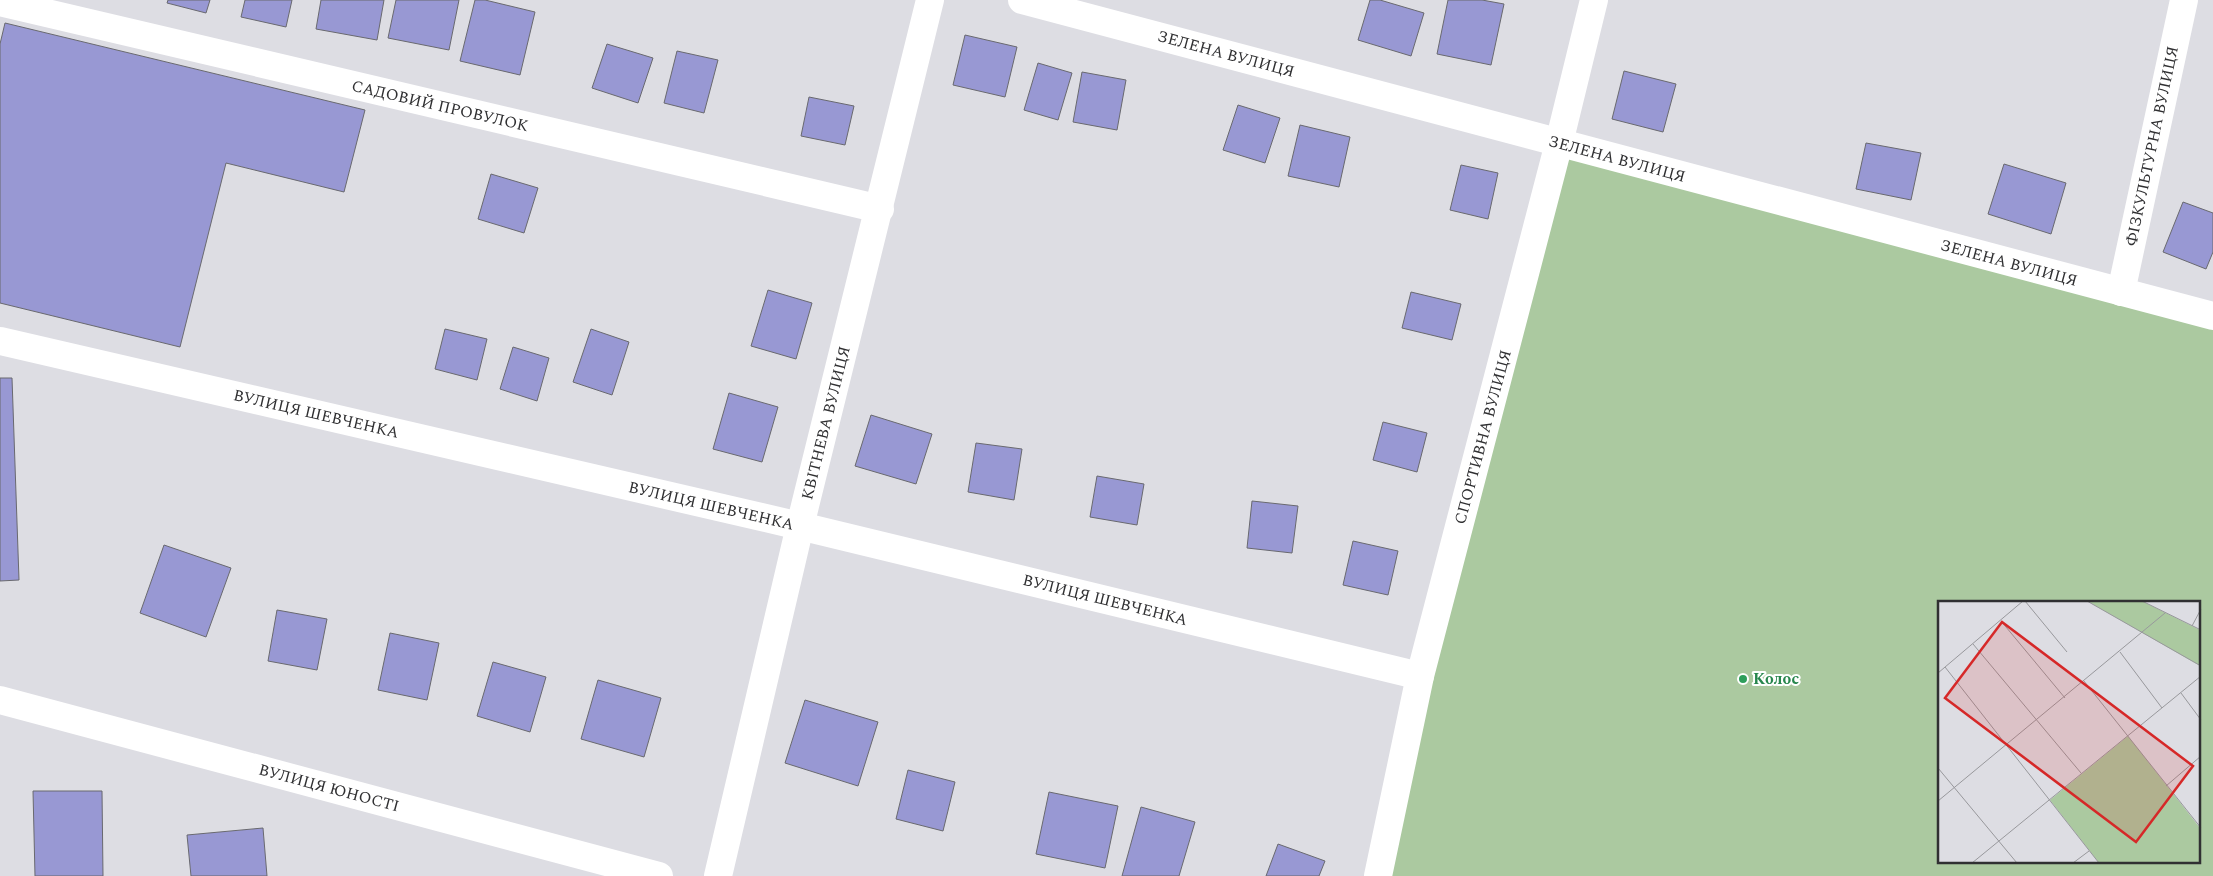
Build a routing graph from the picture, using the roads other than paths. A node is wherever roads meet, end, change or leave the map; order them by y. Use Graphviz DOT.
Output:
graph roads {
  1 [pos="930,0"];
  2 [pos="1022,0"];
  3 [pos="1594,0"];
  4 [pos="2184,0"];
  5 [pos="0,2"];
  6 [pos="1560,144"];
  7 [pos="880,209"];
  8 [pos="2121,292"];
  9 [pos="2213,316"];
  10 [pos="0,341"];
  11 [pos="800,526"];
  12 [pos="1420,676"];
  13 [pos="0,700"];
  14 [pos="659,876"];
  15 [pos="718,876"];
  16 [pos="1378,876"];
  1 -- 7 [label="street, КВІТНЕВА ВУЛИЦЯ"];
  2 -- 6 [label="street, ЗЕЛЕНА ВУЛИЦЯ"];
  3 -- 6 [label="street, СПОРТИВНА ВУЛИЦЯ"];
  4 -- 8 [label="street, ФІЗКУЛЬТУРНА ВУЛИЦЯ"];
  5 -- 7 [label="street, САДОВИЙ ПРОВУЛОК"];
  6 -- 8 [label="street, ЗЕЛЕНА ВУЛИЦЯ"];
  6 -- 12 [label="street, СПОРТИВНА ВУЛИЦЯ"];
  7 -- 11 [label="street, КВІТНЕВА ВУЛИЦЯ"];
  8 -- 9 [label="street, ЗЕЛЕНА ВУЛИЦЯ"];
  10 -- 11 [label="street, ВУЛИЦЯ ШЕВЧЕНКА"];
  11 -- 12 [label="street, ВУЛИЦЯ ШЕВЧЕНКА"];
  11 -- 15 [label="street, КВІТНЕВА ВУЛИЦЯ"];
  12 -- 16 [label="street, СПОРТИВНА ВУЛИЦЯ"];
  13 -- 14 [label="street, ВУЛИЦЯ ЮНОСТІ"];
}
